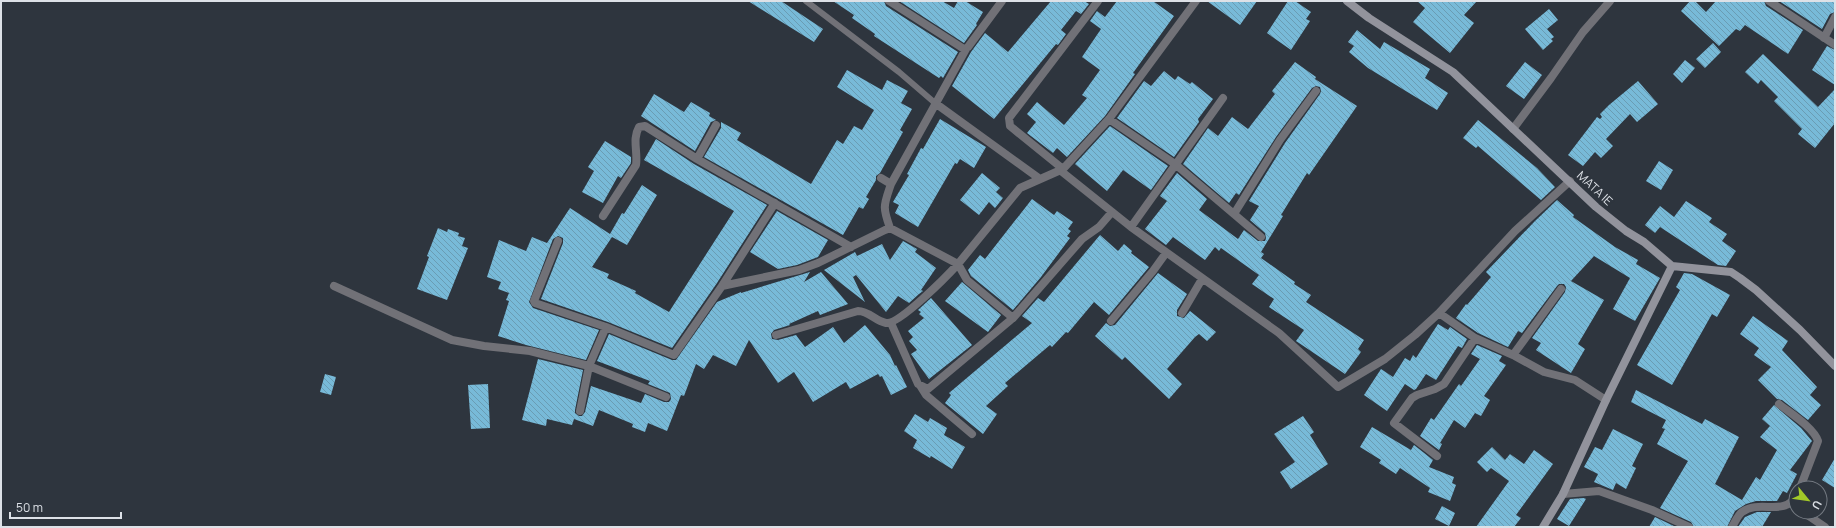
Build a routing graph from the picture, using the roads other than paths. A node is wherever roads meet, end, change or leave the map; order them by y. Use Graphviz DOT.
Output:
graph roads {
  1 [pos="806,1"];
  2 [pos="889,1"];
  3 [pos="1002,1"];
  4 [pos="1098,1"];
  5 [pos="1196,1"];
  6 [pos="1346,1"];
  7 [pos="1610,1"];
  8 [pos="1769,1"];
  9 [pos="1835,16"];
  10 [pos="1824,38"];
  11 [pos="1835,45"];
  12 [pos="966,49"];
  13 [pos="1316,91"];
  14 [pos="1223,98"];
  15 [pos="937,100"];
  16 [pos="1109,119"];
  17 [pos="716,125"];
  18 [pos="1513,129"];
  19 [pos="697,159"];
  20 [pos="1175,164"];
  21 [pos="1062,170"];
  22 [pos="881,178"];
  23 [pos="1040,179"];
  24 [pos="1570,181"];
  25 [pos="891,184"];
  26 [pos="775,203"];
  27 [pos="1110,213"];
  28 [pos="1234,214"];
  29 [pos="603,216"];
  30 [pos="1131,227"];
  31 [pos="890,228"];
  32 [pos="1261,237"];
  33 [pos="558,241"];
  34 [pos="851,247"];
  35 [pos="1165,254"];
  36 [pos="958,264"];
  37 [pos="1672,266"];
  38 [pos="1202,280"];
  39 [pos="334,286"];
  40 [pos="722,286"];
  41 [pos="1561,289"];
  42 [pos="1182,313"];
  43 [pos="1439,313"];
  44 [pos="1013,318"];
  45 [pos="1112,321"];
  46 [pos="891,323"];
  47 [pos="606,327"];
  48 [pos="776,335"];
  49 [pos="1475,338"];
  50 [pos="1513,355"];
  51 [pos="589,366"];
  52 [pos="1835,366"];
  53 [pos="921,387"];
  54 [pos="666,397"];
  55 [pos="1606,400"];
  56 [pos="1779,404"];
  57 [pos="580,411"];
  58 [pos="972,434"];
  59 [pos="1437,456"];
  60 [pos="1803,480"];
  61 [pos="1564,494"];
  62 [pos="1788,506"];
  63 [pos="1815,520"];
  64 [pos="1543,527"];
  65 [pos="1689,527"];
  66 [pos="1732,527"];
  67 [pos="1825,527"];
  1 -- 15 [label="lane"];
  2 -- 12 [label="street"];
  3 -- 12 [label="street"];
  4 -- 21 [label="street"];
  5 -- 16 [label="street"];
  6 -- 18 [label="street, MATA IE"];
  7 -- 18 [label="street"];
  8 -- 10 [label="street"];
  9 -- 10 [label="street"];
  10 -- 11 [label="street"];
  12 -- 15 [label="street"];
  13 -- 28 [label="street"];
  14 -- 20 [label="street"];
  15 -- 23 [label="street"];
  15 -- 25 [label="street"];
  16 -- 20 [label="street"];
  16 -- 21 [label="street"];
  17 -- 19 [label="street"];
  18 -- 24 [label="street, MATA IE"];
  19 -- 26 [label="street"];
  19 -- 29 [label="street"];
  20 -- 28 [label="street"];
  20 -- 30 [label="street"];
  21 -- 23 [label="street"];
  21 -- 27 [label="street"];
  22 -- 25 [label="street"];
  23 -- 36 [label="street"];
  24 -- 37 [label="street, MATA IE"];
  24 -- 43 [label="street"];
  25 -- 31 [label="street"];
  26 -- 34 [label="street"];
  26 -- 40 [label="street"];
  27 -- 30 [label="street"];
  27 -- 44 [label="street"];
  28 -- 32 [label="street"];
  30 -- 35 [label="street"];
  31 -- 34 [label="street"];
  31 -- 36 [label="street"];
  33 -- 47 [label="street"];
  34 -- 40 [label="street"];
  35 -- 38 [label="street"];
  35 -- 45 [label="street"];
  36 -- 44 [label="street"];
  36 -- 46 [label="street"];
  37 -- 52 [label="street"];
  37 -- 55 [label="street"];
  38 -- 42 [label="street"];
  38 -- 43 [label="street"];
  39 -- 51 [label="street"];
  40 -- 47 [label="street"];
  41 -- 50 [label="street"];
  43 -- 49 [label="street"];
  44 -- 53 [label="street"];
  46 -- 48 [label="street"];
  46 -- 53 [label="street"];
  47 -- 51 [label="street"];
  49 -- 50 [label="street"];
  49 -- 59 [label="street"];
  50 -- 55 [label="street"];
  51 -- 54 [label="street"];
  51 -- 57 [label="street"];
  53 -- 58 [label="street"];
  55 -- 61 [label="street"];
  56 -- 60 [label="street"];
  61 -- 64 [label="street"];
  61 -- 65 [label="street"];
  62 -- 66 [label="street"];
  63 -- 67 [label="street"];
}
